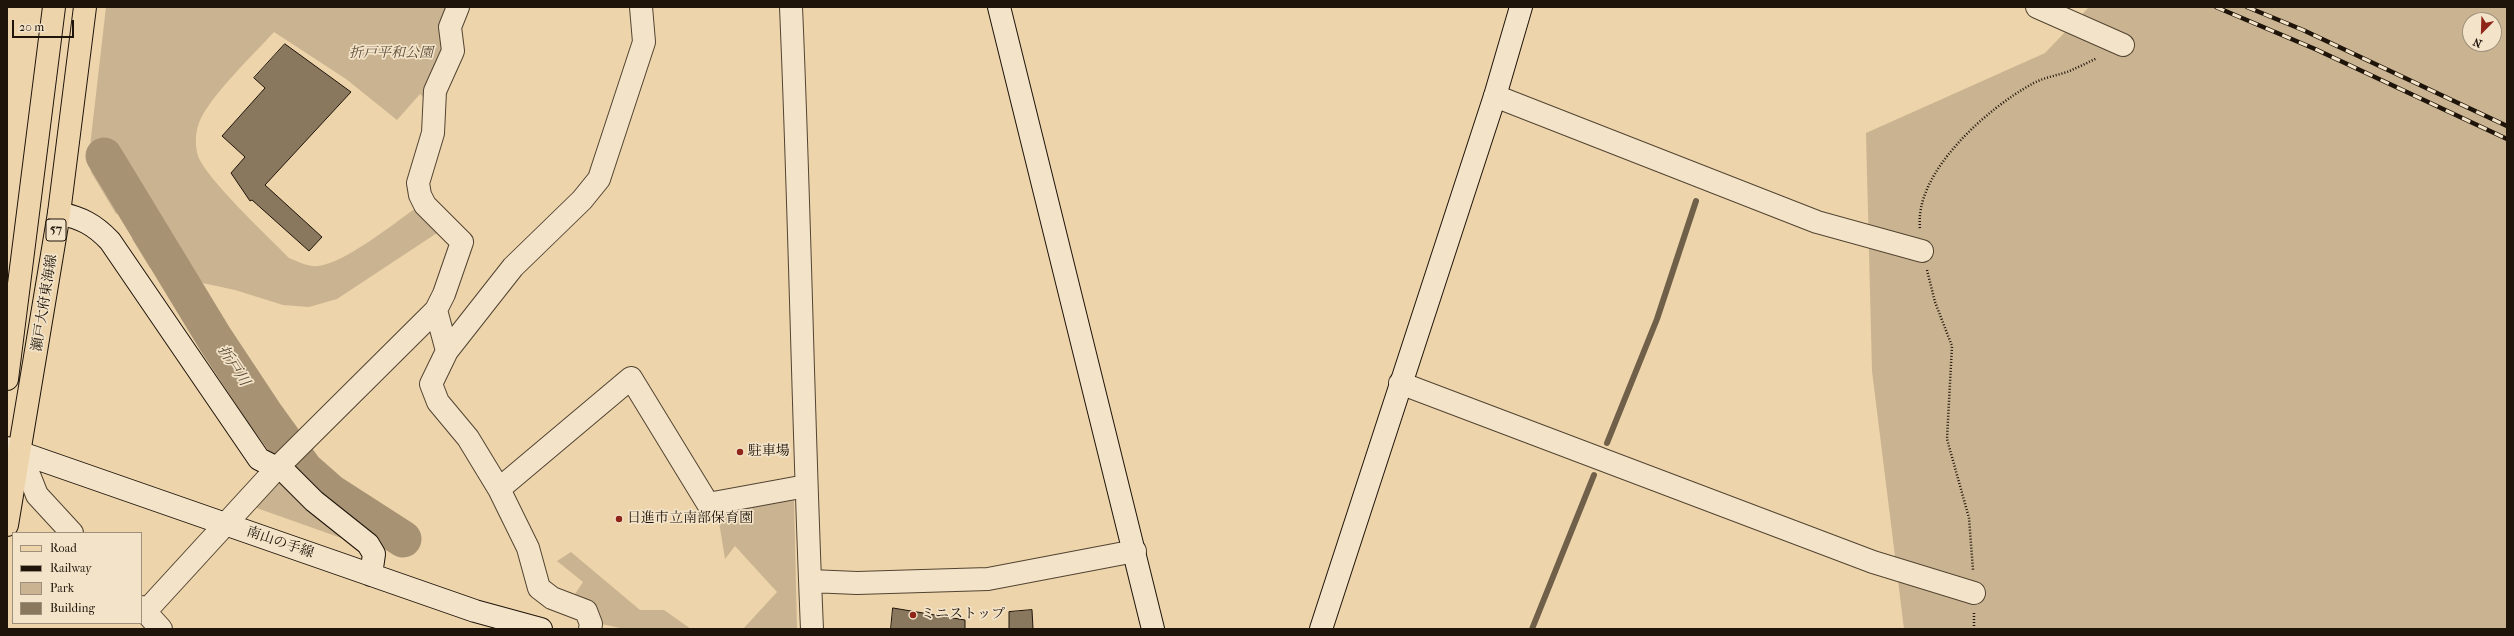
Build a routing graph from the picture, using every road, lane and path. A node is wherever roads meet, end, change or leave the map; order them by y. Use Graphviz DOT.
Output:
graph roads {
  1 [pos="54,7"];
  2 [pos="85,7"];
  3 [pos="458,7"];
  4 [pos="791,7"];
  5 [pos="999,7"];
  6 [pos="1521,7"];
  7 [pos="2037,7"];
  8 [pos="646,8"];
  9 [pos="2123,45"];
  10 [pos="1495,96"];
  11 [pos="59,213"];
  12 [pos="1922,251"];
  13 [pos="436,310"];
  14 [pos="447,351"];
  15 [pos="7,380"];
  16 [pos="1400,383"];
  17 [pos="14,450"];
  18 [pos="280,465"];
  19 [pos="806,486"];
  20 [pos="499,489"];
  21 [pos="224,523"];
  22 [pos="7,526"];
  23 [pos="71,532"];
  24 [pos="1135,551"];
  25 [pos="371,575"];
  26 [pos="810,581"];
  27 [pos="1974,594"];
  28 [pos="143,609"];
  29 [pos="161,629"];
  30 [pos="541,629"];
  31 [pos="590,629"];
  32 [pos="812,629"];
  33 [pos="1153,629"];
  34 [pos="1321,629"];
  1 -- 15 [label="main road, 瀬戸大府東海線 / 57"];
  2 -- 11 [label="main road, 瀬戸大府東海線 / 57"];
  3 -- 13 [label="street"];
  4 -- 19 [label="street"];
  5 -- 24 [label="street"];
  6 -- 10 [label="street"];
  7 -- 9 [label="street"];
  8 -- 14 [label="street"];
  9 -- 12 [label="path"];
  10 -- 12 [label="street"];
  10 -- 16 [label="street"];
  11 -- 17 [label="main road, 瀬戸大府東海線 / 57"];
  11 -- 18 [label="street"];
  12 -- 27 [label="path"];
  13 -- 14 [label="street"];
  13 -- 18 [label="street"];
  14 -- 20 [label="street"];
  16 -- 27 [label="street"];
  16 -- 34 [label="street"];
  17 -- 21 [label="street, 南山の手線"];
  17 -- 22 [label="main road, 瀬戸大府東海線 / 57"];
  17 -- 23 [label="street"];
  18 -- 21 [label="street"];
  18 -- 25 [label="street"];
  19 -- 20 [label="street"];
  19 -- 26 [label="street"];
  20 -- 31 [label="street"];
  21 -- 25 [label="street, 南山の手線"];
  21 -- 28 [label="street"];
  24 -- 26 [label="street"];
  24 -- 33 [label="street"];
  25 -- 30 [label="street, 南山の手線"];
  26 -- 32 [label="street"];
  28 -- 29 [label="street"];
}
